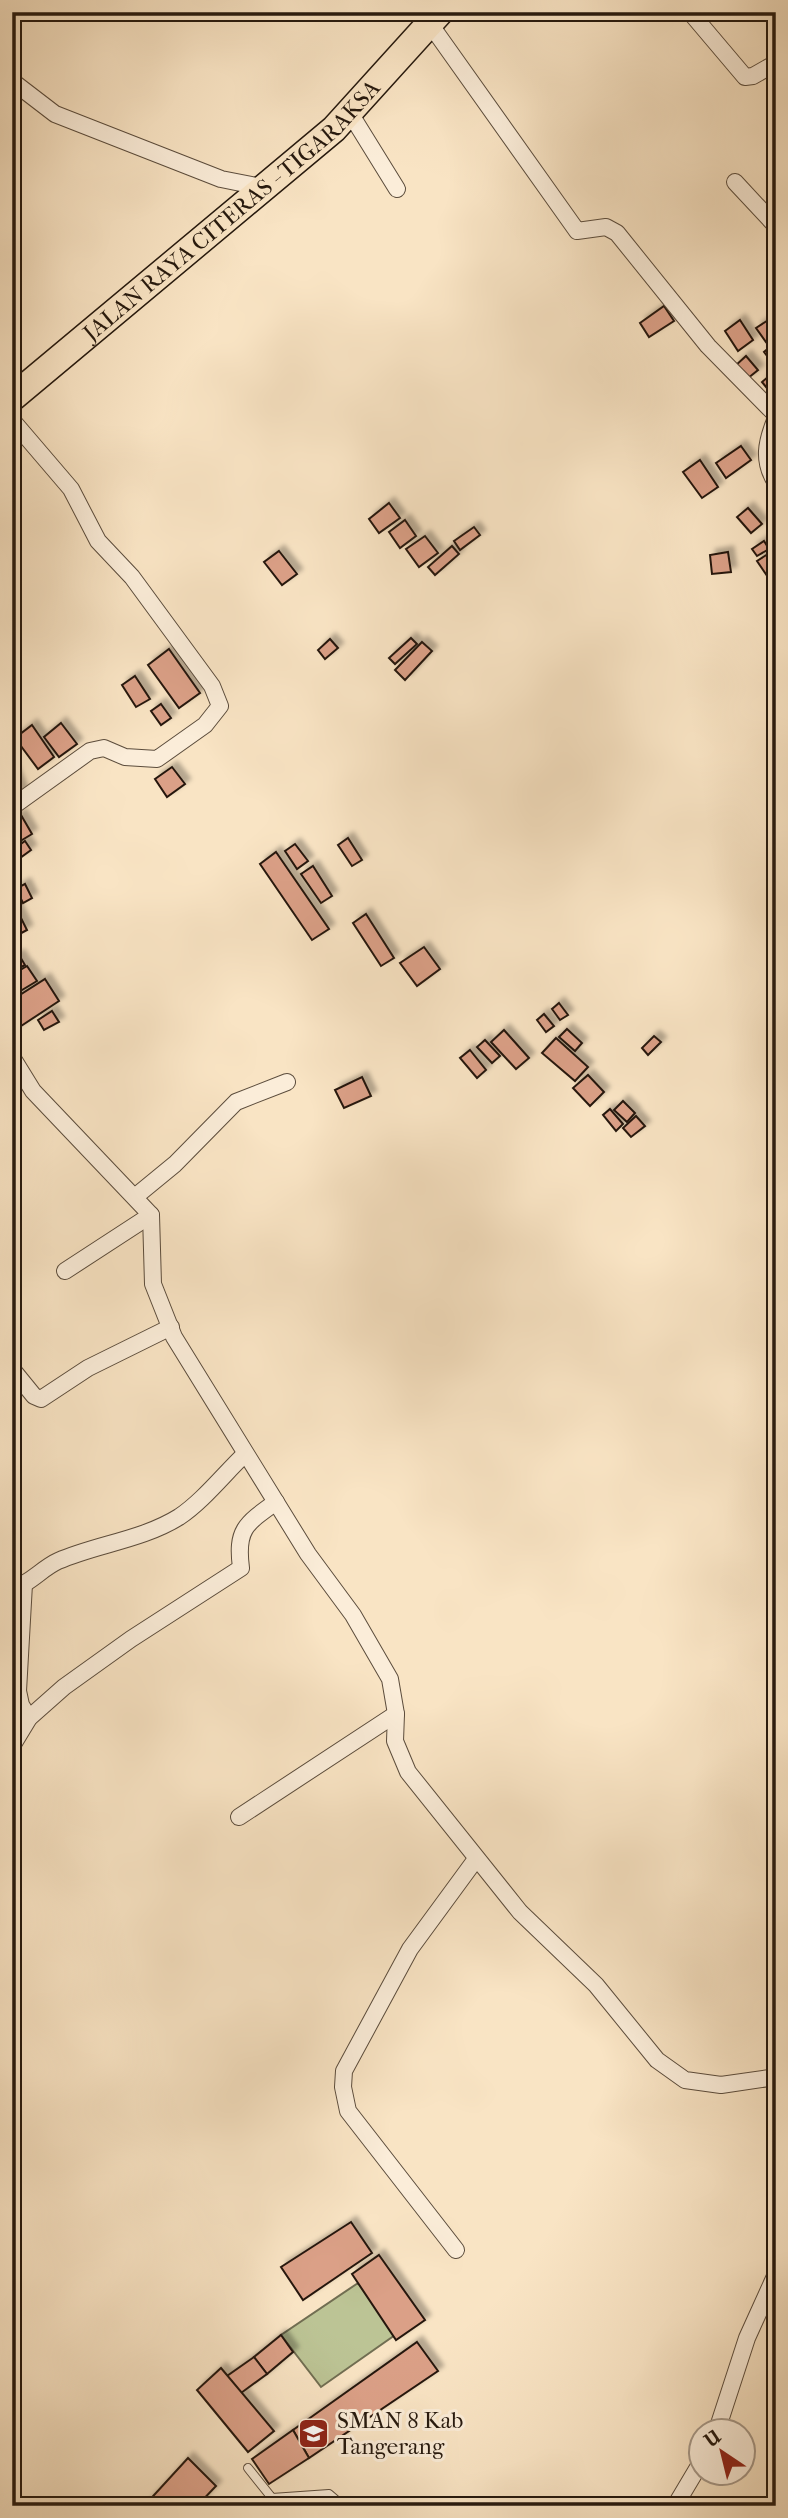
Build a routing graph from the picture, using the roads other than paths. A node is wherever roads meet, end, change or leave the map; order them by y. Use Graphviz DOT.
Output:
graph roads {
  1 [pos="690,12"];
  2 [pos="435,15"];
  3 [pos="776,63"];
  4 [pos="12,81"];
  5 [pos="350,113"];
  6 [pos="735,183"];
  7 [pos="266,188"];
  8 [pos="397,189"];
  9 [pos="776,226"];
  10 [pos="12,398"];
  11 [pos="776,417"];
  12 [pos="12,420"];
  13 [pos="776,483"];
  14 [pos="12,807"];
  15 [pos="12,1057"];
  16 [pos="288,1082"];
  17 [pos="136,1196"];
  18 [pos="151,1216"];
  19 [pos="65,1270"];
  20 [pos="171,1327"];
  21 [pos="12,1369"];
  22 [pos="245,1454"];
  23 [pos="276,1502"];
  24 [pos="18,1586"];
  25 [pos="396,1714"];
  26 [pos="29,1718"];
  27 [pos="12,1746"];
  28 [pos="239,1817"];
  29 [pos="476,1859"];
  30 [pos="776,2077"];
  31 [pos="456,2250"];
  32 [pos="776,2274"];
  33 [pos="722,2416"];
  34 [pos="248,2468"];
  35 [pos="687,2486"];
  36 [pos="343,2506"];
  37 [pos="675,2506"];
  1 -- 3 [label="street"];
  2 -- 5 [label="main road, JALAN RAYA CITERAS - TIGARAKSA"];
  2 -- 11 [label="street"];
  4 -- 7 [label="street"];
  5 -- 7 [label="main road, JALAN RAYA CITERAS - TIGARAKSA"];
  5 -- 8 [label="street"];
  6 -- 9 [label="street"];
  7 -- 10 [label="main road, JALAN RAYA CITERAS - TIGARAKSA"];
  11 -- 13 [label="street"];
  12 -- 14 [label="street"];
  15 -- 17 [label="street"];
  16 -- 17 [label="street"];
  17 -- 18 [label="street"];
  18 -- 19 [label="street"];
  18 -- 20 [label="street"];
  20 -- 21 [label="street"];
  20 -- 22 [label="street"];
  22 -- 23 [label="street"];
  22 -- 24 [label="street"];
  23 -- 25 [label="street"];
  23 -- 26 [label="street"];
  24 -- 26 [label="street"];
  25 -- 28 [label="street"];
  25 -- 29 [label="street"];
  26 -- 27 [label="street"];
  29 -- 30 [label="street"];
  29 -- 31 [label="street"];
  32 -- 33 [label="street"];
  34 -- 36 [label="lane"];
  35 -- 37 [label="street"];
}
